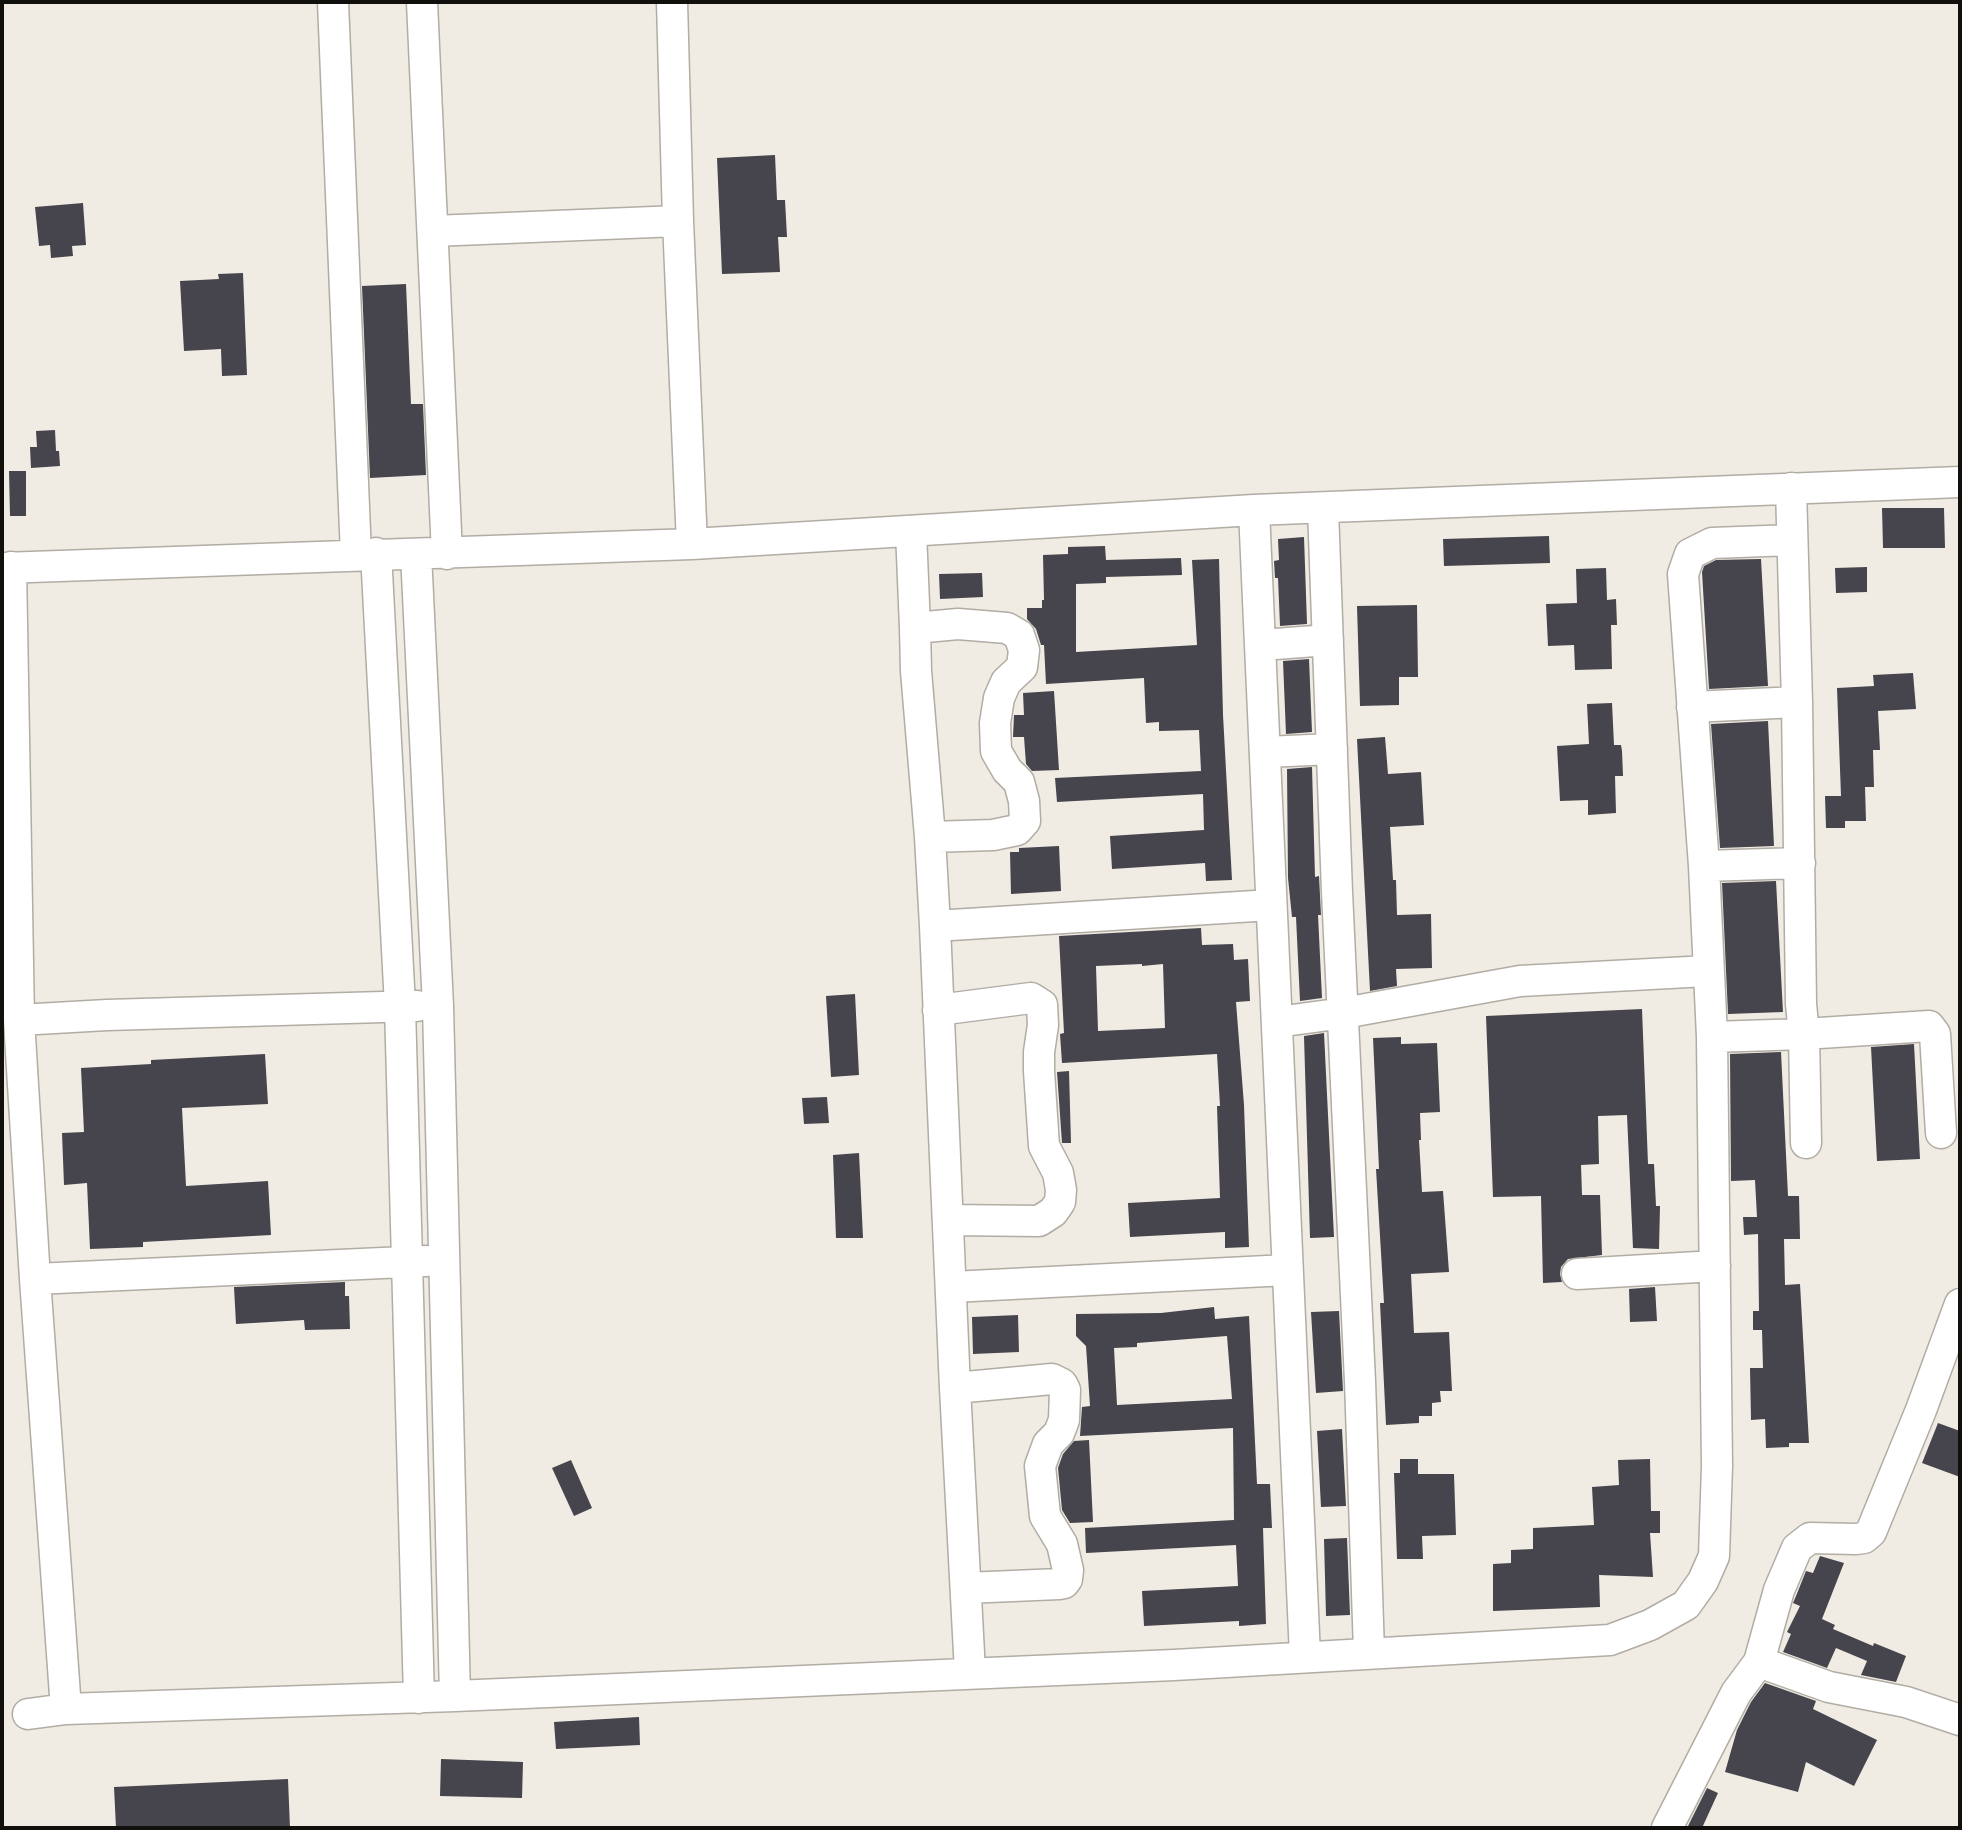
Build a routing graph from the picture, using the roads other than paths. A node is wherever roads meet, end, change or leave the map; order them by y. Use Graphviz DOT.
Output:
graph roads {
  1 [pos="333,2"];
  2 [pos="422,2"];
  3 [pos="673,2"];
  4 [pos="678,221"];
  5 [pos="433,231"];
  6 [pos="1960,482"];
  7 [pos="1791,488"];
  8 [pos="1323,509"];
  9 [pos="1254,510"];
  10 [pos="911,530"];
  11 [pos="1792,540"];
  12 [pos="692,544"];
  13 [pos="366,554"];
  14 [pos="416,554"];
  15 [pos="447,554"];
  16 [pos="7,568"];
  17 [pos="915,628"];
  18 [pos="1328,640"];
  19 [pos="1262,645"];
  20 [pos="1797,702"];
  21 [pos="1692,707"];
  22 [pos="1332,749"];
  23 [pos="1266,752"];
  24 [pos="930,837"];
  25 [pos="1800,863"];
  26 [pos="1704,866"];
  27 [pos="1272,905"];
  28 [pos="935,926"];
  29 [pos="1707,971"];
  30 [pos="400,1006"];
  31 [pos="438,1006"];
  32 [pos="938,1010"];
  33 [pos="1344,1013"];
  34 [pos="19,1020"];
  35 [pos="1277,1022"];
  36 [pos="1804,1034"];
  37 [pos="1712,1037"];
  38 [pos="1941,1133"];
  39 [pos="1806,1143"];
  40 [pos="948,1220"];
  41 [pos="407,1261"];
  42 [pos="444,1261"];
  43 [pos="1715,1266"];
  44 [pos="1287,1270"];
  45 [pos="1577,1274"];
  46 [pos="35,1279"];
  47 [pos="951,1287"];
  48 [pos="1960,1304"];
  49 [pos="954,1388"];
  50 [pos="966,1588"];
  51 [pos="1369,1652"];
  52 [pos="1306,1656"];
  53 [pos="1759,1662"];
  54 [pos="970,1672"];
  55 [pos="455,1696"];
  56 [pos="419,1698"];
  57 [pos="66,1709"];
  58 [pos="28,1714"];
  59 [pos="1960,1720"];
  60 [pos="1667,1828"];
  1 -- 13 [label="street"];
  2 -- 5 [label="street"];
  3 -- 4 [label="street"];
  4 -- 5 [label="street"];
  4 -- 12 [label="street"];
  5 -- 15 [label="street"];
  6 -- 7 [label="street"];
  7 -- 8 [label="street"];
  7 -- 11 [label="street"];
  8 -- 9 [label="street"];
  8 -- 18 [label="street"];
  9 -- 10 [label="street"];
  9 -- 19 [label="street"];
  10 -- 12 [label="street"];
  10 -- 17 [label="street"];
  11 -- 20 [label="street"];
  11 -- 21 [label="street"];
  12 -- 15 [label="street"];
  13 -- 14 [label="street"];
  13 -- 16 [label="street"];
  13 -- 30 [label="street"];
  14 -- 15 [label="street"];
  14 -- 31 [label="street"];
  16 -- 34 [label="street"];
  17 -- 24 [label="street"];
  17 -- 24 [label="street"];
  18 -- 19 [label="street"];
  18 -- 22 [label="street"];
  19 -- 23 [label="street"];
  20 -- 21 [label="street"];
  20 -- 25 [label="street"];
  21 -- 26 [label="street"];
  22 -- 23 [label="street"];
  22 -- 33 [label="street"];
  23 -- 27 [label="street"];
  24 -- 28 [label="street"];
  25 -- 26 [label="street"];
  25 -- 36 [label="street"];
  26 -- 29 [label="street"];
  27 -- 28 [label="street"];
  27 -- 35 [label="street"];
  28 -- 32 [label="street"];
  29 -- 33 [label="street"];
  29 -- 37 [label="street"];
  30 -- 31 [label="street"];
  30 -- 34 [label="street"];
  30 -- 41 [label="street"];
  31 -- 42 [label="street"];
  32 -- 40 [label="street"];
  32 -- 40 [label="street"];
  33 -- 35 [label="street"];
  33 -- 51 [label="street"];
  34 -- 46 [label="street"];
  35 -- 44 [label="street"];
  36 -- 37 [label="street"];
  36 -- 38 [label="street"];
  36 -- 39 [label="street"];
  37 -- 43 [label="street"];
  40 -- 47 [label="street"];
  41 -- 42 [label="street"];
  41 -- 46 [label="street"];
  41 -- 56 [label="street"];
  42 -- 55 [label="street"];
  43 -- 45 [label="street"];
  43 -- 51 [label="street"];
  44 -- 47 [label="street"];
  44 -- 52 [label="street"];
  46 -- 57 [label="street"];
  47 -- 49 [label="street"];
  48 -- 53 [label="street"];
  49 -- 50 [label="street"];
  49 -- 50 [label="street"];
  50 -- 54 [label="street"];
  51 -- 52 [label="street"];
  52 -- 54 [label="street"];
  53 -- 59 [label="street"];
  53 -- 60 [label="street"];
  54 -- 55 [label="street"];
  55 -- 56 [label="street"];
  56 -- 57 [label="street"];
  57 -- 58 [label="street"];
}
